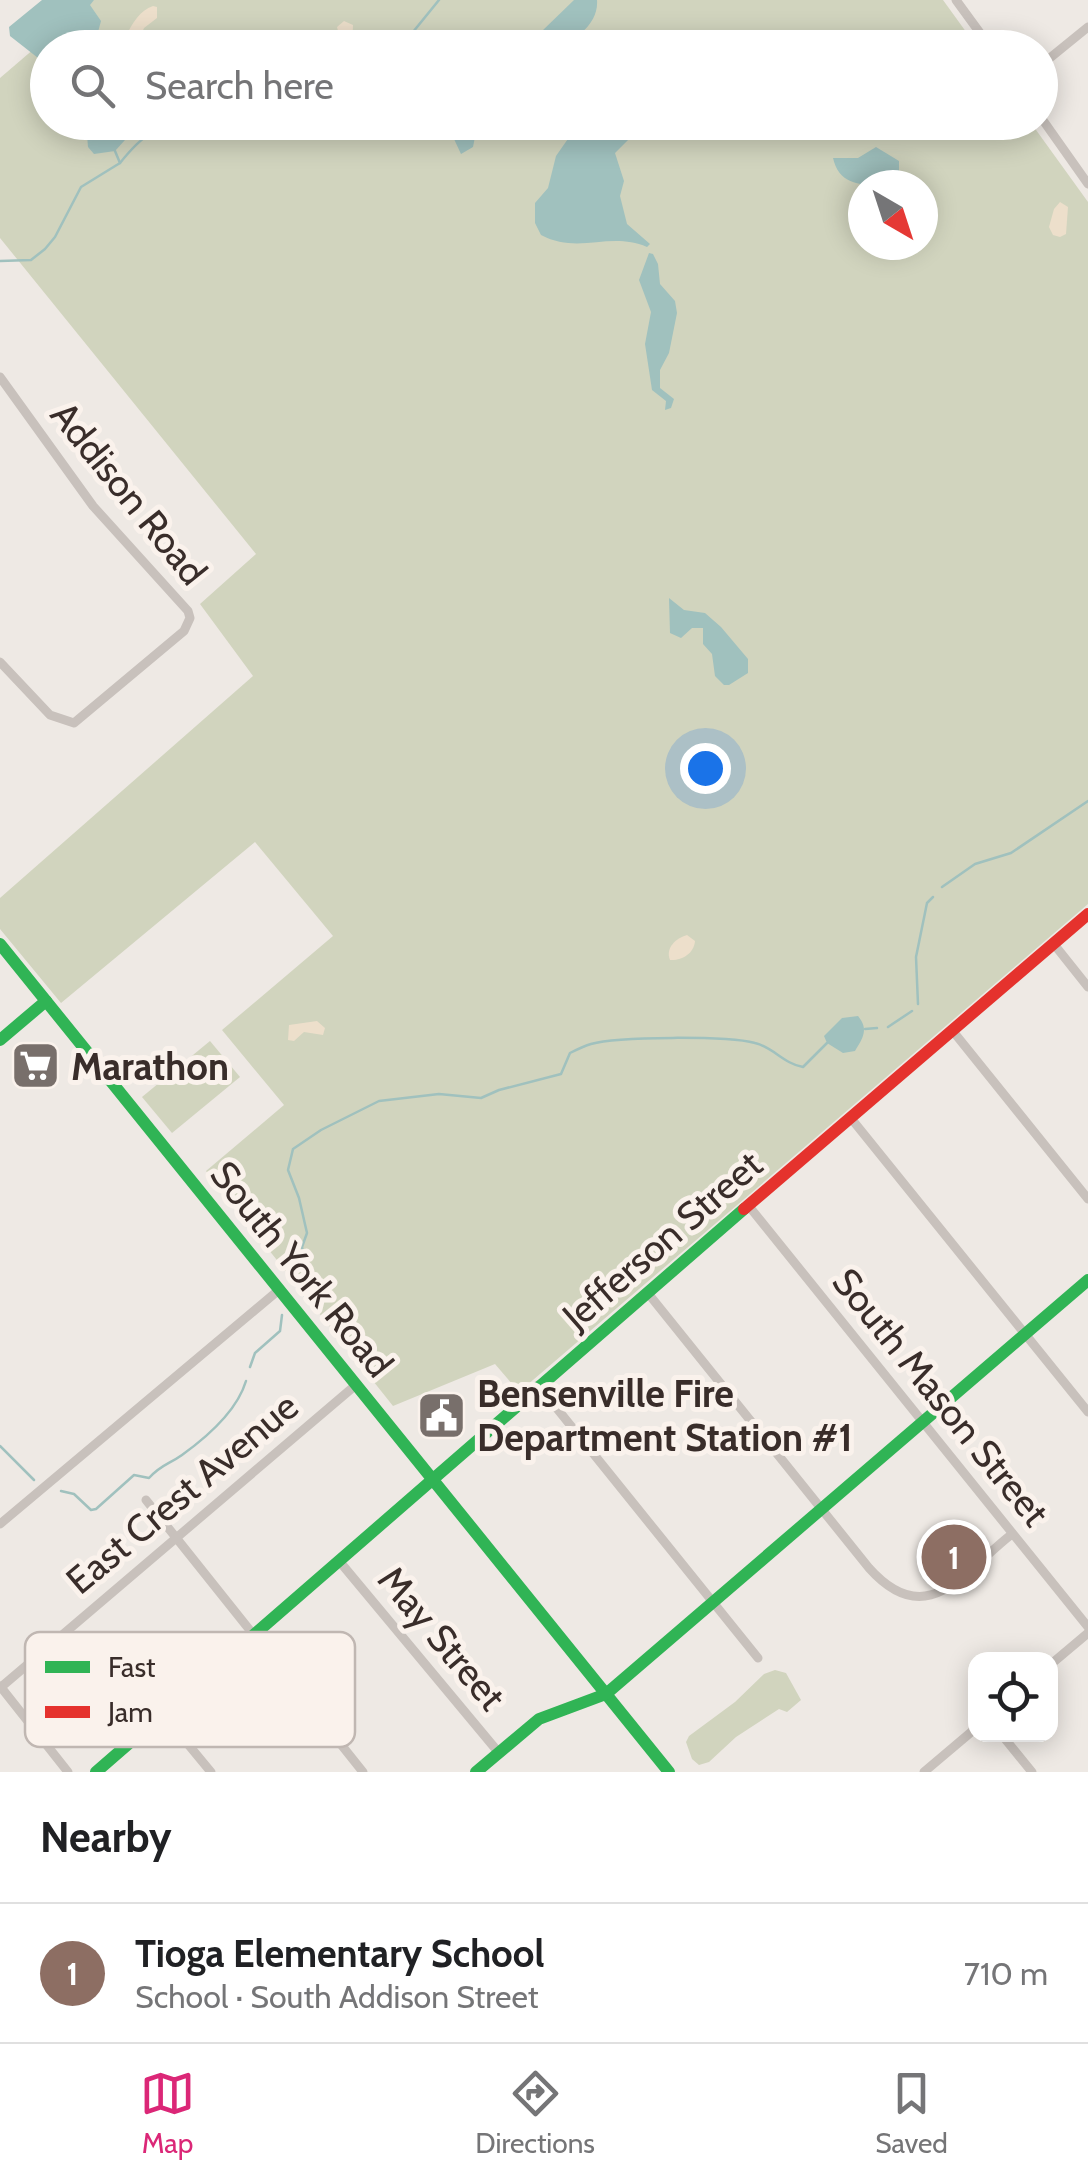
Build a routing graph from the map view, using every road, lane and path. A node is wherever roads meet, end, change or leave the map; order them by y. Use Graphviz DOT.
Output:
graph roads {
  1 [pos="956,0"];
  2 [pos="1088,26"];
  3 [pos="978,30"];
  4 [pos="1058,51"];
  5 [pos="1057,140"];
  6 [pos="1088,184"];
  7 [pos="0,377"];
  8 [pos="0,662"];
  9 [pos="1088,914"];
  10 [pos="0,944"];
  11 [pos="1053,944"];
  12 [pos="1088,987"];
  13 [pos="46,1000"];
  14 [pos="952,1030"];
  15 [pos="0,1040"];
  16 [pos="850,1117"];
  17 [pos="1088,1199"];
  18 [pos="748,1205"];
  19 [pos="1088,1280"];
  20 [pos="280,1289"];
  21 [pos="646,1292"];
  22 [pos="1025,1334"];
  23 [pos="356,1384"];
  24 [pos="538,1386"];
  25 [pos="1088,1412"];
  26 [pos="922,1422"];
  27 [pos="432,1479"];
  28 [pos="146,1500"];
  29 [pos="821,1509"];
  30 [pos="0,1524"];
  31 [pos="1012,1534"];
  32 [pos="177,1537"];
  33 [pos="340,1562"];
  34 [pos="713,1602"];
  35 [pos="1088,1630"];
  36 [pos="65,1632"];
  37 [pos="254,1632"];
  38 [pos="258,1632"];
  39 [pos="1058,1657"];
  40 [pos="758,1658"];
  41 [pos="25,1666"];
  42 [pos="0,1687"];
  43 [pos="606,1694"];
  44 [pos="25,1718"];
  45 [pos="968,1735"];
  46 [pos="1008,1742"];
  47 [pos="48,1747"];
  48 [pos="125,1747"];
  49 [pos="190,1747"];
  50 [pos="343,1747"];
  51 [pos="499,1752"];
  52 [pos="68,1772"];
  53 [pos="96,1772"];
  54 [pos="211,1772"];
  55 [pos="363,1772"];
  56 [pos="476,1772"];
  57 [pos="669,1772"];
  58 [pos="924,1772"];
  59 [pos="1032,1772"];
  1 -- 3 [label="street"];
  2 -- 4 [label="street"];
  5 -- 6 [label="street"];
  7 -- 8 [label="street, Addison Road"];
  9 -- 11 [label="street, Jefferson Street"];
  10 -- 13 [label="street, South York Road"];
  11 -- 12 [label="street"];
  11 -- 14 [label="street, Jefferson Street"];
  13 -- 15 [label="street"];
  13 -- 20 [label="street, South York Road"];
  14 -- 16 [label="street, Jefferson Street"];
  14 -- 17 [label="street"];
  16 -- 18 [label="street, Jefferson Street"];
  16 -- 22 [label="street"];
  18 -- 21 [label="street, Jefferson Street"];
  18 -- 26 [label="street, South Mason Street"];
  19 -- 22 [label="street"];
  20 -- 23 [label="street, South York Road"];
  20 -- 30 [label="street"];
  21 -- 24 [label="street, Jefferson Street"];
  21 -- 29 [label="street"];
  22 -- 25 [label="street"];
  22 -- 26 [label="street"];
  23 -- 27 [label="street, South York Road"];
  23 -- 32 [label="street, East Crest Avenue"];
  24 -- 27 [label="street, Jefferson Street"];
  24 -- 34 [label="street"];
  26 -- 29 [label="street"];
  26 -- 31 [label="street, South Mason Street"];
  27 -- 33 [label="street, Jefferson Street"];
  27 -- 43 [label="street, South York Road"];
  28 -- 32 [label="street"];
  29 -- 31 [label="street"];
  29 -- 34 [label="street"];
  31 -- 35 [label="street, South Mason Street"];
  32 -- 36 [label="street, East Crest Avenue"];
  32 -- 37 [label="street"];
  33 -- 38 [label="street, Jefferson Street"];
  33 -- 51 [label="street, May Street"];
  34 -- 40 [label="street"];
  34 -- 43 [label="street"];
  35 -- 39 [label="street"];
  41 -- 42 [label="street, East Crest Avenue"];
  42 -- 44 [label="street"];
  43 -- 51 [label="street"];
  43 -- 57 [label="street, South York Road"];
  45 -- 58 [label="street"];
  46 -- 59 [label="street"];
  47 -- 52 [label="street"];
  48 -- 53 [label="street, Jefferson Street"];
  49 -- 54 [label="street"];
  50 -- 55 [label="street"];
  51 -- 56 [label="street"];
}
